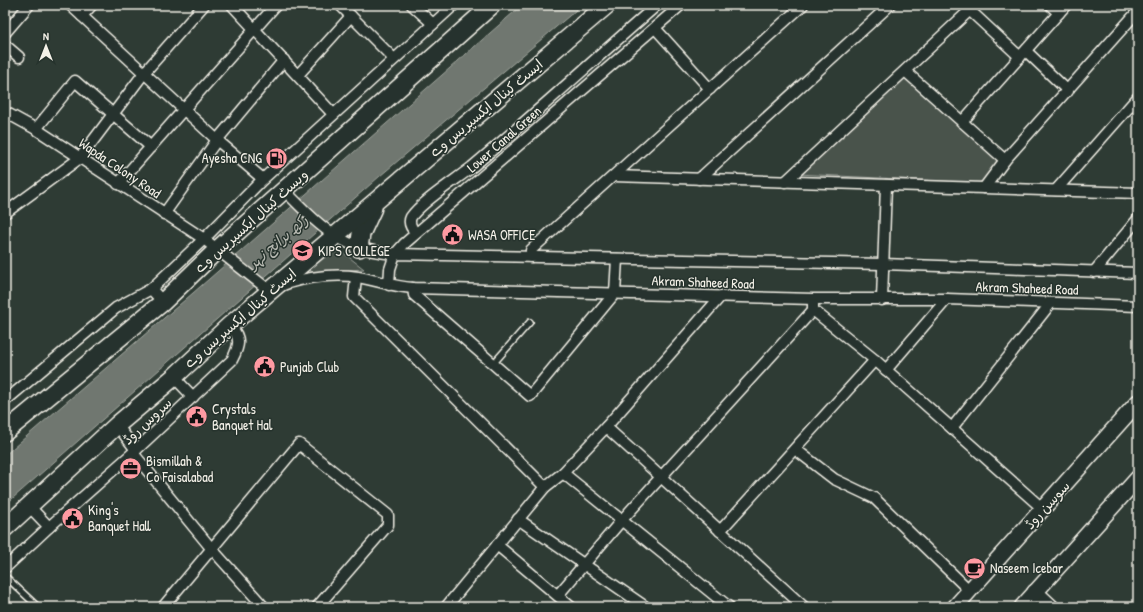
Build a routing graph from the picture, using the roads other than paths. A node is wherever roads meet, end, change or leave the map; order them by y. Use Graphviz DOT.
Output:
graph roads {
  1 [pos="29,5"];
  2 [pos="70,5"];
  3 [pos="92,5"];
  4 [pos="204,5"];
  5 [pos="232,5"];
  6 [pos="276,5"];
  7 [pos="340,5"];
  8 [pos="412,5"];
  9 [pos="454,5"];
  10 [pos="492,5"];
  11 [pos="607,5"];
  12 [pos="657,5"];
  13 [pos="681,5"];
  14 [pos="803,5"];
  15 [pos="890,5"];
  16 [pos="1050,5"];
  17 [pos="1066,5"];
  18 [pos="967,8"];
  19 [pos="1138,11"];
  20 [pos="1059,13"];
  21 [pos="82,16"];
  22 [pos="351,16"];
  23 [pos="432,24"];
  24 [pos="655,28"];
  25 [pos="253,29"];
  26 [pos="5,33"];
  27 [pos="5,45"];
  28 [pos="1023,54"];
  29 [pos="19,57"];
  30 [pos="394,59"];
  31 [pos="284,60"];
  32 [pos="904,71"];
  33 [pos="144,73"];
  34 [pos="298,75"];
  35 [pos="710,89"];
  36 [pos="1068,91"];
  37 [pos="1138,97"];
  38 [pos="184,110"];
  39 [pos="5,112"];
  40 [pos="113,114"];
  41 [pos="333,114"];
  42 [pos="962,122"];
  43 [pos="36,129"];
  44 [pos="217,140"];
  45 [pos="151,147"];
  46 [pos="80,158"];
  47 [pos="1005,160"];
  48 [pos="614,176"];
  49 [pos="263,179"];
  50 [pos="699,179"];
  51 [pos="399,182"];
  52 [pos="785,182"];
  53 [pos="118,184"];
  54 [pos="886,185"];
  55 [pos="984,188"];
  56 [pos="1056,190"];
  57 [pos="1138,193"];
  58 [pos="288,194"];
  59 [pos="5,213"];
  60 [pos="164,214"];
  61 [pos="1138,219"];
  62 [pos="330,233"];
  63 [pos="416,233"];
  64 [pos="204,239"];
  65 [pos="360,248"];
  66 [pos="222,253"];
  67 [pos="395,254"];
  68 [pos="531,257"];
  69 [pos="617,259"];
  70 [pos="883,264"];
  71 [pos="1094,272"];
  72 [pos="1138,273"];
  73 [pos="356,277"];
  74 [pos="390,285"];
  75 [pos="267,288"];
  76 [pos="412,288"];
  77 [pos="151,289"];
  78 [pos="615,293"];
  79 [pos="721,296"];
  80 [pos="813,299"];
  81 [pos="947,299"];
  82 [pos="882,300"];
  83 [pos="163,302"];
  84 [pos="1051,303"];
  85 [pos="1138,306"];
  86 [pos="813,310"];
  87 [pos="530,322"];
  88 [pos="230,325"];
  89 [pos="874,360"];
  90 [pos="493,364"];
  91 [pos="886,370"];
  92 [pos="174,377"];
  93 [pos="193,398"];
  94 [pos="5,401"];
  95 [pos="1138,402"];
  96 [pos="117,425"];
  97 [pos="606,427"];
  98 [pos="952,428"];
  99 [pos="5,432"];
  100 [pos="795,449"];
  101 [pos="134,452"];
  102 [pos="563,473"];
  103 [pos="662,478"];
  104 [pos="1138,478"];
  105 [pos="545,487"];
  106 [pos="29,506"];
  107 [pos="1043,509"];
  108 [pos="518,519"];
  109 [pos="621,521"];
  110 [pos="49,527"];
  111 [pos="5,528"];
  112 [pos="720,531"];
  113 [pos="498,545"];
  114 [pos="211,548"];
  115 [pos="584,564"];
  116 [pos="5,568"];
  117 [pos="5,576"];
  118 [pos="970,590"];
  119 [pos="1035,592"];
  120 [pos="558,595"];
  121 [pos="38,607"];
  122 [pos="163,607"];
  123 [pos="264,607"];
  124 [pos="317,607"];
  125 [pos="446,607"];
  126 [pos="571,607"];
  127 [pos="646,607"];
  128 [pos="729,607"];
  129 [pos="804,607"];
  130 [pos="955,607"];
  131 [pos="1022,607"];
  132 [pos="1051,607"];
  1 -- 26 [label="street"];
  2 -- 21 [label="street"];
  3 -- 21 [label="street"];
  4 -- 33 [label="street"];
  5 -- 25 [label="street"];
  6 -- 25 [label="street"];
  7 -- 22 [label="street"];
  8 -- 23 [label="street"];
  9 -- 23 [label="street"];
  10 -- 58 [label="main road, ویسٹ کینال ایکسپریس وے"];
  11 -- 51 [label="main road, ایسٹ کینال ایکسپریس وے"];
  12 -- 63 [label="street"];
  13 -- 24 [label="street, Lower Canal Green"];
  14 -- 35 [label="street"];
  15 -- 50 [label="street"];
  16 -- 20 [label="street"];
  17 -- 20 [label="street"];
  18 -- 28 [label="street"];
  18 -- 32 [label="street"];
  19 -- 36 [label="street"];
  20 -- 28 [label="street"];
  21 -- 33 [label="street"];
  22 -- 30 [label="street"];
  22 -- 34 [label="street"];
  23 -- 30 [label="street"];
  24 -- 35 [label="street"];
  24 -- 63 [label="street, Lower Canal Green"];
  25 -- 31 [label="street"];
  25 -- 38 [label="street"];
  27 -- 29 [label="street"];
  28 -- 36 [label="street"];
  28 -- 42 [label="street"];
  30 -- 41 [label="street"];
  31 -- 34 [label="street"];
  31 -- 44 [label="street"];
  32 -- 42 [label="street"];
  32 -- 52 [label="street"];
  33 -- 38 [label="street"];
  33 -- 40 [label="street"];
  34 -- 41 [label="street"];
  35 -- 48 [label="street"];
  36 -- 47 [label="street"];
  37 -- 56 [label="street"];
  38 -- 44 [label="street"];
  38 -- 45 [label="street"];
  39 -- 43 [label="street, Wapda Colony Road"];
  40 -- 43 [label="street"];
  40 -- 45 [label="street"];
  40 -- 46 [label="street"];
  41 -- 49 [label="street"];
  42 -- 47 [label="street"];
  43 -- 46 [label="street, Wapda Colony Road"];
  44 -- 49 [label="street"];
  44 -- 60 [label="street"];
  45 -- 53 [label="street"];
  46 -- 53 [label="street, Wapda Colony Road"];
  46 -- 59 [label="street"];
  47 -- 55 [label="street"];
  48 -- 50 [label="street"];
  48 -- 68 [label="street"];
  49 -- 64 [label="street"];
  50 -- 52 [label="street"];
  51 -- 62 [label="main road, ایسٹ کینال ایکسپریس وے"];
  51 -- 65 [label="main road"];
  52 -- 54 [label="street"];
  53 -- 60 [label="street, Wapda Colony Road"];
  54 -- 55 [label="street"];
  54 -- 70 [label="street"];
  55 -- 56 [label="street"];
  56 -- 57 [label="street"];
  58 -- 62 [label="street"];
  58 -- 66 [label="main road, ویسٹ کینال ایکسپریس وے"];
  60 -- 64 [label="street, Wapda Colony Road"];
  61 -- 71 [label="street"];
  62 -- 65 [label="street"];
  62 -- 75 [label="main road, ایسٹ کینال ایکسپریس وے"];
  63 -- 67 [label="street, Lower Canal Green"];
  64 -- 66 [label="street, Wapda Colony Road"];
  64 -- 77 [label="street"];
  65 -- 67 [label="street"];
  66 -- 75 [label="street, Wapda Colony Road"];
  66 -- 83 [label="main road, ویسٹ کینال ایکسپریس وے"];
  67 -- 68 [label="street, Akram Shaheed Road"];
  67 -- 74 [label="street"];
  68 -- 69 [label="street, Akram Shaheed Road"];
  69 -- 70 [label="street, Akram Shaheed Road"];
  69 -- 78 [label="street"];
  70 -- 71 [label="street, Akram Shaheed Road"];
  70 -- 82 [label="street"];
  71 -- 72 [label="street, Akram Shaheed Road"];
  73 -- 74 [label="street, Akram Shaheed Road"];
  73 -- 75 [label="street, Akram Shaheed Road"];
  73 -- 105 [label="street"];
  74 -- 76 [label="street, Akram Shaheed Road"];
  75 -- 88 [label="main road, ایسٹ کینال ایکسپریس وے"];
  76 -- 78 [label="street, Akram Shaheed Road"];
  76 -- 90 [label="street"];
  77 -- 83 [label="street"];
  77 -- 94 [label="street"];
  78 -- 79 [label="street, Akram Shaheed Road"];
  78 -- 90 [label="street"];
  79 -- 80 [label="street, Akram Shaheed Road"];
  79 -- 97 [label="street"];
  80 -- 82 [label="street, Akram Shaheed Road"];
  80 -- 86 [label="street"];
  81 -- 82 [label="street, Akram Shaheed Road"];
  81 -- 84 [label="street, Akram Shaheed Road"];
  81 -- 91 [label="street"];
  83 -- 99 [label="main road, ویسٹ کینال ایکسپریس وے"];
  84 -- 85 [label="street, Akram Shaheed Road"];
  84 -- 98 [label="street"];
  86 -- 89 [label="street"];
  86 -- 103 [label="street"];
  87 -- 90 [label="lane"];
  88 -- 92 [label="main road, ایسٹ کینال ایکسپریس وے"];
  88 -- 93 [label="street, سروس روڈ"];
  89 -- 91 [label="street"];
  89 -- 100 [label="street"];
  91 -- 98 [label="street"];
  92 -- 93 [label="street"];
  92 -- 96 [label="main road, ایسٹ کینال ایکسپریس وے"];
  93 -- 101 [label="street, سروس روڈ"];
  95 -- 107 [label="street, سوسن روڈ"];
  96 -- 101 [label="street"];
  96 -- 106 [label="main road, ایسٹ کینال ایکسپریس وے"];
  97 -- 102 [label="street"];
  97 -- 103 [label="street"];
  98 -- 107 [label="street"];
  100 -- 112 [label="street"];
  100 -- 118 [label="street"];
  101 -- 110 [label="street, سروس روڈ"];
  101 -- 114 [label="street"];
  102 -- 105 [label="street"];
  102 -- 109 [label="street"];
  103 -- 109 [label="street"];
  103 -- 112 [label="street"];
  104 -- 119 [label="street"];
  105 -- 108 [label="street"];
  106 -- 110 [label="street"];
  106 -- 111 [label="main road, ایسٹ کینال ایکسپریس وے"];
  107 -- 118 [label="street, سوسن روڈ"];
  108 -- 113 [label="street"];
  108 -- 115 [label="street"];
  109 -- 115 [label="street"];
  109 -- 128 [label="street"];
  110 -- 116 [label="street, سروس روڈ"];
  112 -- 129 [label="street"];
  113 -- 120 [label="street"];
  113 -- 125 [label="street"];
  114 -- 122 [label="street"];
  114 -- 123 [label="street"];
  114 -- 124 [label="street"];
  115 -- 120 [label="street"];
  115 -- 127 [label="street"];
  117 -- 121 [label="lane"];
  118 -- 130 [label="street, سوسن روڈ"];
  119 -- 131 [label="street"];
  119 -- 132 [label="street"];
  120 -- 126 [label="street"];
}
